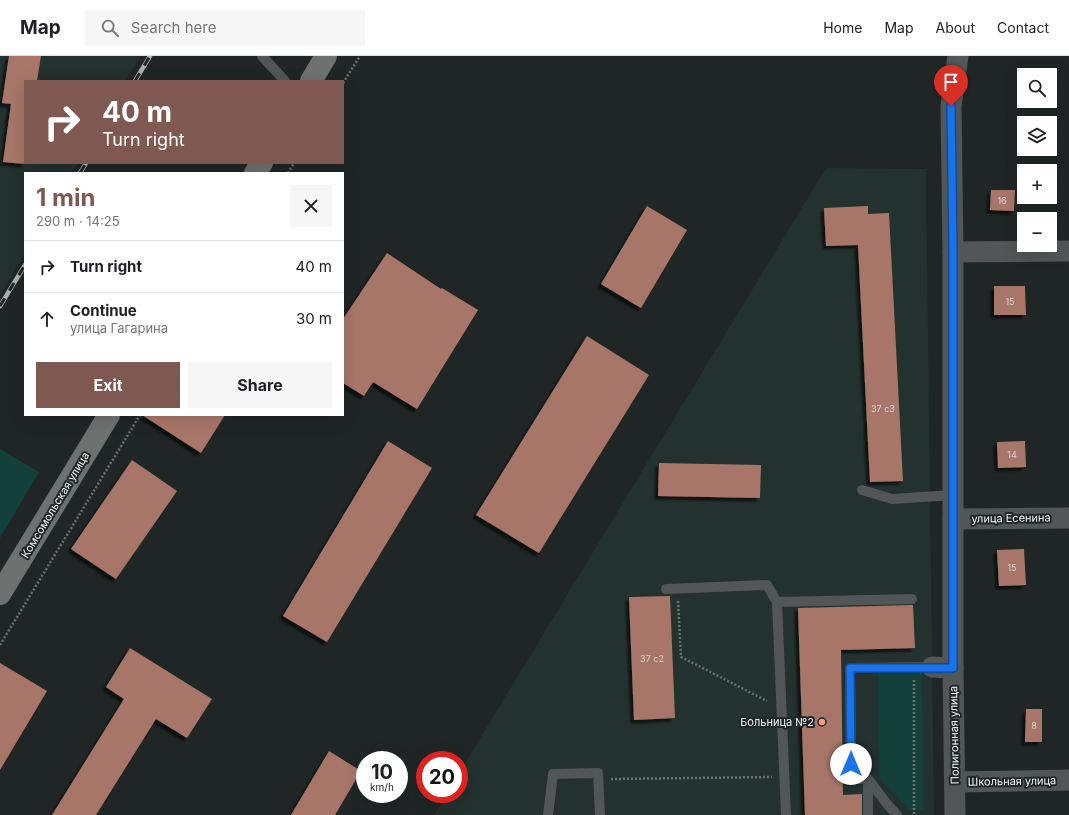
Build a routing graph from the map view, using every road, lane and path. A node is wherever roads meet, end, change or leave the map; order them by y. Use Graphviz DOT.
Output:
graph roads {
  1 [pos="262,56"];
  2 [pos="326,56"];
  3 [pos="360,56"];
  4 [pos="958,56"];
  5 [pos="284,80"];
  6 [pos="312,80"];
  7 [pos="344,81"];
  8 [pos="1069,251"];
  9 [pos="953,252"];
  10 [pos="108,416"];
  11 [pos="139,416"];
  12 [pos="862,490"];
  13 [pos="953,495"];
  14 [pos="1069,518"];
  15 [pos="953,519"];
  16 [pos="677,588"];
  17 [pos="666,589"];
  18 [pos="0,594"];
  19 [pos="912,598"];
  20 [pos="777,602"];
  21 [pos="0,645"];
  22 [pos="923,668"];
  23 [pos="953,668"];
  24 [pos="781,708"];
  25 [pos="784,777"];
  26 [pos="598,779"];
  27 [pos="868,779"];
  28 [pos="1069,780"];
  29 [pos="955,782"];
  30 [pos="548,815"];
  31 [pos="600,815"];
  32 [pos="786,815"];
  33 [pos="868,815"];
  34 [pos="897,815"];
  35 [pos="914,815"];
  36 [pos="955,815"];
  1 -- 5 [label="lane"];
  2 -- 6 [label="street"];
  3 -- 7 [label="path"];
  4 -- 9 [label="street, Полигонная улица"];
  8 -- 9 [label="street"];
  9 -- 13 [label="street, Полигонная улица"];
  10 -- 18 [label="street, Комсомольская улица"];
  11 -- 21 [label="path"];
  12 -- 13 [label="lane"];
  13 -- 15 [label="street, Полигонная улица"];
  14 -- 15 [label="street, улица Есенина"];
  15 -- 23 [label="street, Полигонная улица"];
  16 -- 17 [label="lane"];
  16 -- 20 [label="lane"];
  16 -- 24 [label="path"];
  19 -- 20 [label="lane"];
  20 -- 24 [label="lane"];
  22 -- 23 [label="street"];
  22 -- 27 [label="lane"];
  22 -- 35 [label="path"];
  23 -- 29 [label="street, Полигонная улица"];
  24 -- 25 [label="lane"];
  25 -- 26 [label="path"];
  25 -- 32 [label="lane"];
  26 -- 30 [label="lane"];
  26 -- 31 [label="lane"];
  27 -- 33 [label="lane"];
  27 -- 34 [label="lane"];
  28 -- 29 [label="street, Школьная улица"];
  29 -- 36 [label="street, Полигонная улица"];
}
